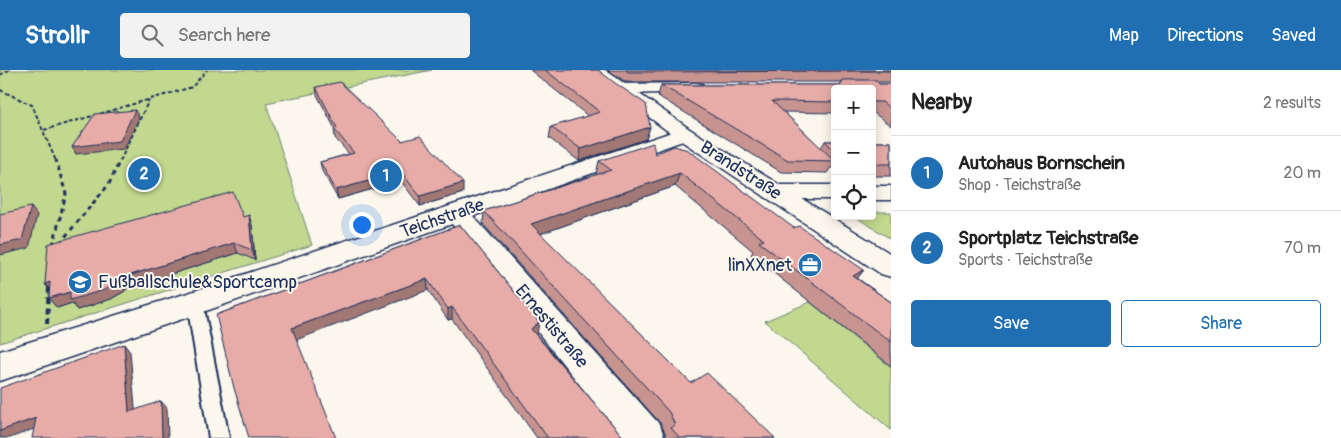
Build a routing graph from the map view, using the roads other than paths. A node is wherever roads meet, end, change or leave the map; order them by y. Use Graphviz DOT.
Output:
graph roads {
  1 [pos="594,70"];
  2 [pos="709,88"];
  3 [pos="620,89"];
  4 [pos="684,134"];
  5 [pos="774,192"];
  6 [pos="831,192"];
  7 [pos="876,193"];
  8 [pos="891,193"];
  9 [pos="457,213"];
  10 [pos="891,267"];
  11 [pos="195,303"];
  12 [pos="0,366"];
  13 [pos="220,438"];
  14 [pos="646,438"];
  1 -- 3 [label="street, Brandstraße"];
  2 -- 3 [label="street"];
  3 -- 4 [label="street, Brandstraße"];
  4 -- 5 [label="street, Brandstraße"];
  4 -- 9 [label="street, Teichstraße"];
  5 -- 6 [label="street"];
  5 -- 10 [label="street, Brandstraße"];
  7 -- 8 [label="street"];
  9 -- 11 [label="street, Teichstraße"];
  9 -- 14 [label="street, Ernestistraße"];
  11 -- 12 [label="street, Teichstraße"];
  11 -- 13 [label="lane"];
}
